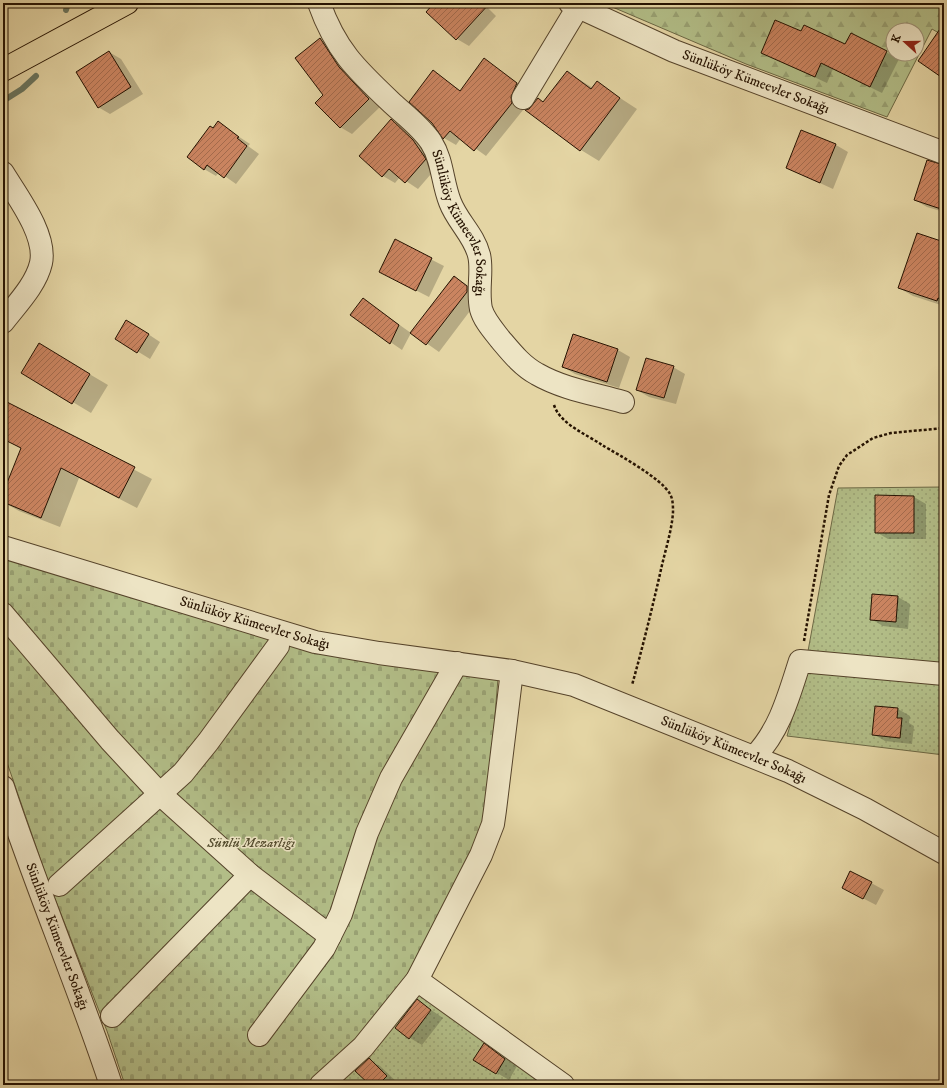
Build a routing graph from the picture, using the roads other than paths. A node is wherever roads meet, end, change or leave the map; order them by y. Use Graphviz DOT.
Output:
graph roads {
  1 [pos="127,3"];
  2 [pos="319,3"];
  3 [pos="574,5"];
  4 [pos="3,70"];
  5 [pos="523,98"];
  6 [pos="944,153"];
  7 [pos="3,173"];
  8 [pos="3,322"];
  9 [pos="623,402"];
  10 [pos="3,547"];
  11 [pos="3,614"];
  12 [pos="278,646"];
  13 [pos="457,663"];
  14 [pos="512,670"];
  15 [pos="944,674"];
  16 [pos="755,756"];
  17 [pos="3,787"];
  18 [pos="160,794"];
  19 [pos="944,853"];
  20 [pos="250,875"];
  21 [pos="59,885"];
  22 [pos="330,936"];
  23 [pos="417,980"];
  24 [pos="112,1016"];
  25 [pos="258,1035"];
  26 [pos="111,1085"];
  27 [pos="321,1085"];
  28 [pos="563,1085"];
  1 -- 4 [label="main road"];
  2 -- 9 [label="street, Sünlüköy Kümeevler Sokağı"];
  3 -- 5 [label="street"];
  3 -- 6 [label="street, Sünlüköy Kümeevler Sokağı"];
  7 -- 8 [label="street"];
  10 -- 13 [label="street, Sünlüköy Kümeevler Sokağı"];
  11 -- 18 [label="street"];
  12 -- 18 [label="street"];
  13 -- 14 [label="street, Sünlüköy Kümeevler Sokağı"];
  13 -- 22 [label="street"];
  14 -- 16 [label="street, Sünlüköy Kümeevler Sokağı"];
  14 -- 23 [label="street"];
  15 -- 16 [label="street"];
  16 -- 19 [label="street, Sünlüköy Kümeevler Sokağı"];
  17 -- 26 [label="street, Sünlüköy Kümeevler Sokağı"];
  18 -- 20 [label="street"];
  18 -- 21 [label="street"];
  20 -- 22 [label="street"];
  20 -- 24 [label="street"];
  22 -- 25 [label="street"];
  23 -- 27 [label="street"];
  23 -- 28 [label="street"];
}
